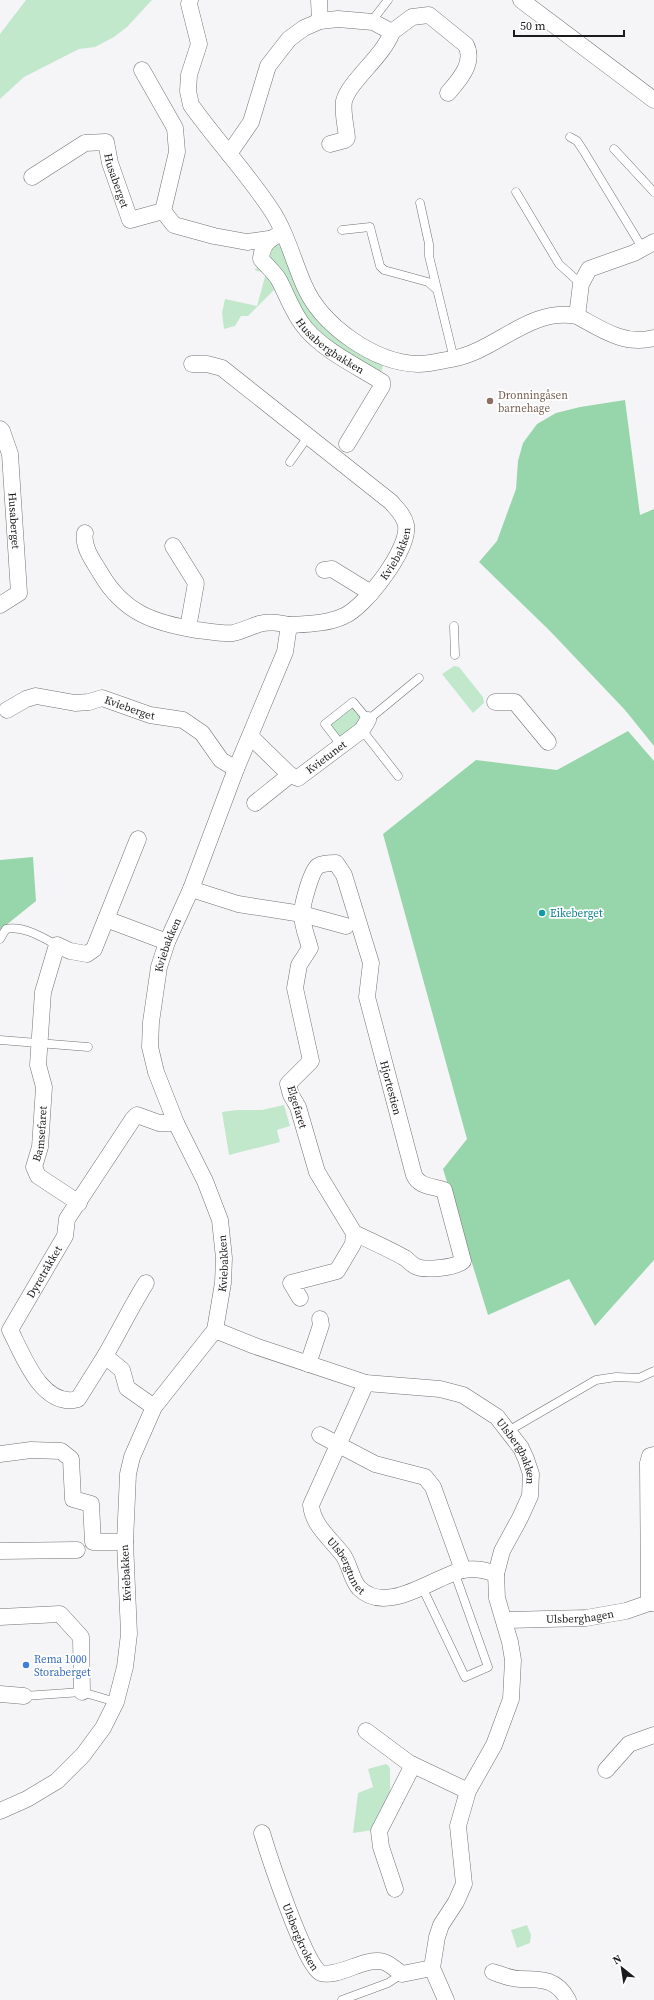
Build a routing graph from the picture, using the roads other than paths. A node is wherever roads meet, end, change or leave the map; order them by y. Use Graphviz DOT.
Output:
graph roads {
  1 [pos="190,0"];
  2 [pos="319,0"];
  3 [pos="388,0"];
  4 [pos="521,0"];
  5 [pos="320,21"];
  6 [pos="371,22"];
  7 [pos="392,32"];
  8 [pos="142,70"];
  9 [pos="448,93"];
  10 [pos="654,100"];
  11 [pos="570,137"];
  12 [pos="330,144"];
  13 [pos="614,149"];
  14 [pos="229,154"];
  15 [pos="32,177"];
  16 [pos="516,192"];
  17 [pos="654,192"];
  18 [pos="420,203"];
  19 [pos="163,211"];
  20 [pos="342,230"];
  21 [pos="275,236"];
  22 [pos="648,246"];
  23 [pos="581,284"];
  24 [pos="437,290"];
  25 [pos="577,316"];
  26 [pos="654,338"];
  27 [pos="454,359"];
  28 [pos="192,364"];
  29 [pos="0,429"];
  30 [pos="308,438"];
  31 [pos="347,444"];
  32 [pos="290,462"];
  33 [pos="85,533"];
  34 [pos="173,546"];
  35 [pos="324,570"];
  36 [pos="371,593"];
  37 [pos="0,605"];
  38 [pos="289,625"];
  39 [pos="454,626"];
  40 [pos="188,628"];
  41 [pos="455,655"];
  42 [pos="419,678"];
  43 [pos="495,702"];
  44 [pos="7,710"];
  45 [pos="365,725"];
  46 [pos="251,737"];
  47 [pos="548,742"];
  48 [pos="342,746"];
  49 [pos="236,769"];
  50 [pos="290,775"];
  51 [pos="398,776"];
  52 [pos="255,803"];
  53 [pos="138,839"];
  54 [pos="313,871"];
  55 [pos="191,889"];
  56 [pos="302,914"];
  57 [pos="106,919"];
  58 [pos="346,926"];
  59 [pos="0,939"];
  60 [pos="166,942"];
  61 [pos="57,945"];
  62 [pos="0,1040"];
  63 [pos="39,1043"];
  64 [pos="88,1047"];
  65 [pos="176,1123"];
  66 [pos="79,1203"];
  67 [pos="354,1233"];
  68 [pos="146,1283"];
  69 [pos="300,1298"];
  70 [pos="320,1319"];
  71 [pos="215,1330"];
  72 [pos="105,1356"];
  73 [pos="308,1364"];
  74 [pos="654,1371"];
  75 [pos="366,1383"];
  76 [pos="154,1407"];
  77 [pos="508,1431"];
  78 [pos="320,1435"];
  79 [pos="339,1444"];
  80 [pos="0,1454"];
  81 [pos="654,1455"];
  82 [pos="124,1542"];
  83 [pos="77,1550"];
  84 [pos="0,1551"];
  85 [pos="459,1572"];
  86 [pos="496,1574"];
  87 [pos="422,1587"];
  88 [pos="651,1603"];
  89 [pos="0,1617"];
  90 [pos="504,1620"];
  91 [pos="82,1692"];
  92 [pos="0,1694"];
  93 [pos="24,1696"];
  94 [pos="116,1702"];
  95 [pos="366,1731"];
  96 [pos="654,1735"];
  97 [pos="413,1765"];
  98 [pos="606,1770"];
  99 [pos="468,1790"];
  100 [pos="0,1811"];
  101 [pos="262,1833"];
  102 [pos="395,1888"];
  103 [pos="432,1968"];
  104 [pos="493,1972"];
  105 [pos="402,1974"];
  106 [pos="342,2000"];
  107 [pos="446,2000"];
  108 [pos="568,2000"];
  1 -- 14 [label="street, Husabergbakken"];
  2 -- 5 [label="street"];
  3 -- 6 [label="lane"];
  4 -- 10 [label="street"];
  5 -- 6 [label="street"];
  5 -- 14 [label="street"];
  6 -- 7 [label="street"];
  7 -- 9 [label="street"];
  7 -- 12 [label="street"];
  8 -- 19 [label="street"];
  11 -- 22 [label="lane"];
  13 -- 17 [label="lane"];
  14 -- 21 [label="street, Husabergbakken"];
  15 -- 19 [label="street, Husaberget"];
  16 -- 23 [label="lane"];
  18 -- 24 [label="lane"];
  19 -- 21 [label="street"];
  20 -- 24 [label="lane"];
  21 -- 27 [label="street, Husabergbakken"];
  21 -- 31 [label="street, Husabergbakken"];
  22 -- 23 [label="street"];
  23 -- 25 [label="street"];
  24 -- 27 [label="lane"];
  25 -- 26 [label="street, Husabergbakken"];
  25 -- 27 [label="street, Husabergbakken"];
  28 -- 30 [label="street, Kviebakken"];
  29 -- 37 [label="street, Husaberget"];
  30 -- 32 [label="lane"];
  30 -- 36 [label="street, Kviebakken"];
  33 -- 40 [label="street, Kviebakken"];
  34 -- 40 [label="street"];
  35 -- 36 [label="street"];
  36 -- 38 [label="street, Kviebakken"];
  38 -- 40 [label="street, Kviebakken"];
  38 -- 46 [label="street, Kviebakken"];
  39 -- 41 [label="lane"];
  42 -- 45 [label="lane, Kvietunet"];
  43 -- 47 [label="street"];
  44 -- 49 [label="street, Kvieberget"];
  45 -- 48 [label="street, Kvietunet"];
  45 -- 48 [label="lane"];
  45 -- 51 [label="lane"];
  46 -- 49 [label="street, Kviebakken"];
  46 -- 50 [label="street"];
  48 -- 50 [label="street, Kvietunet"];
  49 -- 55 [label="street, Kviebakken"];
  50 -- 52 [label="street, Kvietunet"];
  53 -- 57 [label="street"];
  54 -- 56 [label="street, Elgefaret"];
  54 -- 67 [label="street, Hjortestien"];
  55 -- 56 [label="street"];
  55 -- 60 [label="street, Kviebakken"];
  56 -- 58 [label="street"];
  56 -- 67 [label="street, Elgefaret"];
  57 -- 60 [label="street"];
  57 -- 61 [label="street"];
  59 -- 61 [label="lane"];
  60 -- 65 [label="street, Kviebakken"];
  61 -- 63 [label="street, Bamsefaret"];
  62 -- 63 [label="lane"];
  63 -- 64 [label="lane"];
  63 -- 66 [label="street, Bamsefaret"];
  65 -- 66 [label="street, Dyretråkket"];
  65 -- 71 [label="street, Kviebakken"];
  66 -- 72 [label="street, Dyretråkket"];
  67 -- 69 [label="street"];
  68 -- 72 [label="street, Dyretråkket"];
  70 -- 73 [label="street"];
  71 -- 73 [label="street, Ulsbergbakken"];
  71 -- 76 [label="street, Kviebakken"];
  72 -- 76 [label="street"];
  73 -- 75 [label="street, Ulsbergbakken"];
  74 -- 77 [label="lane"];
  75 -- 77 [label="street, Ulsbergbakken"];
  75 -- 79 [label="street, Ulsbergtunet"];
  76 -- 82 [label="street, Kviebakken"];
  77 -- 86 [label="street, Ulsbergbakken"];
  78 -- 79 [label="street"];
  79 -- 85 [label="street"];
  79 -- 87 [label="street, Ulsbergtunet"];
  80 -- 82 [label="street"];
  81 -- 88 [label="street"];
  82 -- 94 [label="street, Kviebakken"];
  83 -- 84 [label="street"];
  85 -- 86 [label="street, Ulsbergtunet"];
  85 -- 87 [label="street, Ulsbergtunet"];
  85 -- 87 [label="lane"];
  86 -- 90 [label="street, Ulsbergbakken"];
  88 -- 90 [label="street, Ulsberghagen"];
  89 -- 91 [label="street"];
  90 -- 99 [label="street, Ulsbergbakken"];
  91 -- 93 [label="lane"];
  91 -- 94 [label="lane"];
  92 -- 93 [label="street"];
  94 -- 100 [label="street, Kviebakken"];
  95 -- 97 [label="street"];
  96 -- 98 [label="street"];
  97 -- 99 [label="street"];
  97 -- 102 [label="street"];
  99 -- 103 [label="street, Ulsbergbakken"];
  101 -- 105 [label="street, Ulsbergkroken"];
  103 -- 105 [label="street"];
  103 -- 107 [label="street"];
  104 -- 108 [label="street"];
  105 -- 106 [label="lane"];
}
